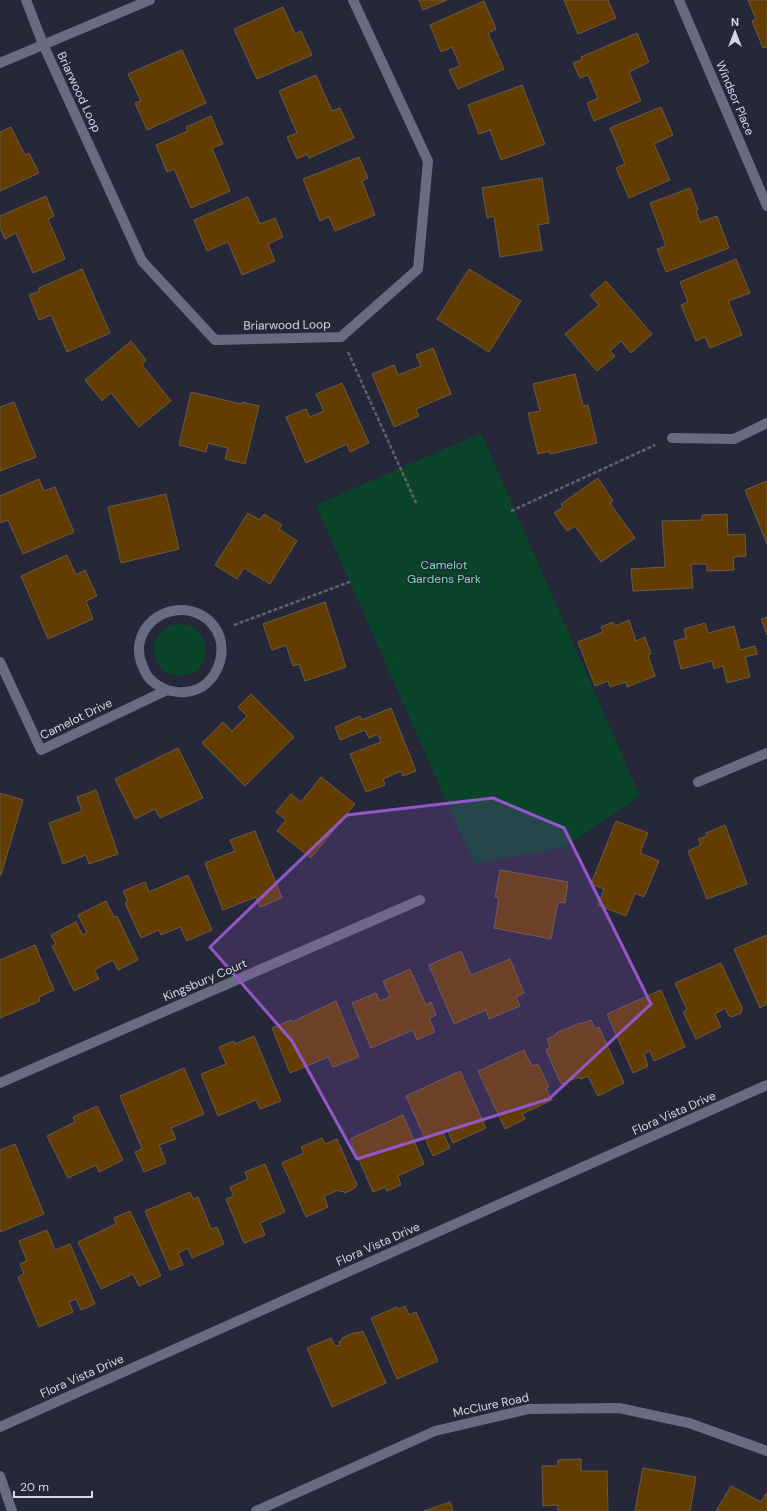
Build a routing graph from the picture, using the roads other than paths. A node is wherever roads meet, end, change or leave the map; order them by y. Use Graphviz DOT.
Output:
graph roads {
  1 [pos="26,0"];
  2 [pos="150,0"];
  3 [pos="353,0"];
  4 [pos="679,0"];
  5 [pos="43,44"];
  6 [pos="0,62"];
  7 [pos="767,206"];
  8 [pos="767,423"];
  9 [pos="672,438"];
  10 [pos="0,662"];
  11 [pos="167,690"];
  12 [pos="767,753"];
  13 [pos="698,782"];
  14 [pos="420,900"];
  15 [pos="0,1083"];
  16 [pos="767,1086"];
  17 [pos="0,1427"];
  18 [pos="767,1451"];
  19 [pos="0,1476"];
  20 [pos="12,1511"];
  21 [pos="256,1511"];
  1 -- 5 [label="street, Briarwood Loop"];
  2 -- 5 [label="street"];
  3 -- 5 [label="street, Briarwood Loop"];
  4 -- 7 [label="street, Windsor Place"];
  5 -- 6 [label="street"];
  8 -- 9 [label="street"];
  10 -- 11 [label="street, Camelot Drive"];
  11 -- 11 [label="street, Camelot Drive"];
  12 -- 13 [label="street"];
  14 -- 15 [label="street, Kingsbury Court"];
  16 -- 17 [label="street, Flora Vista Drive"];
  18 -- 21 [label="street, McClure Road"];
  19 -- 20 [label="street"];
}
